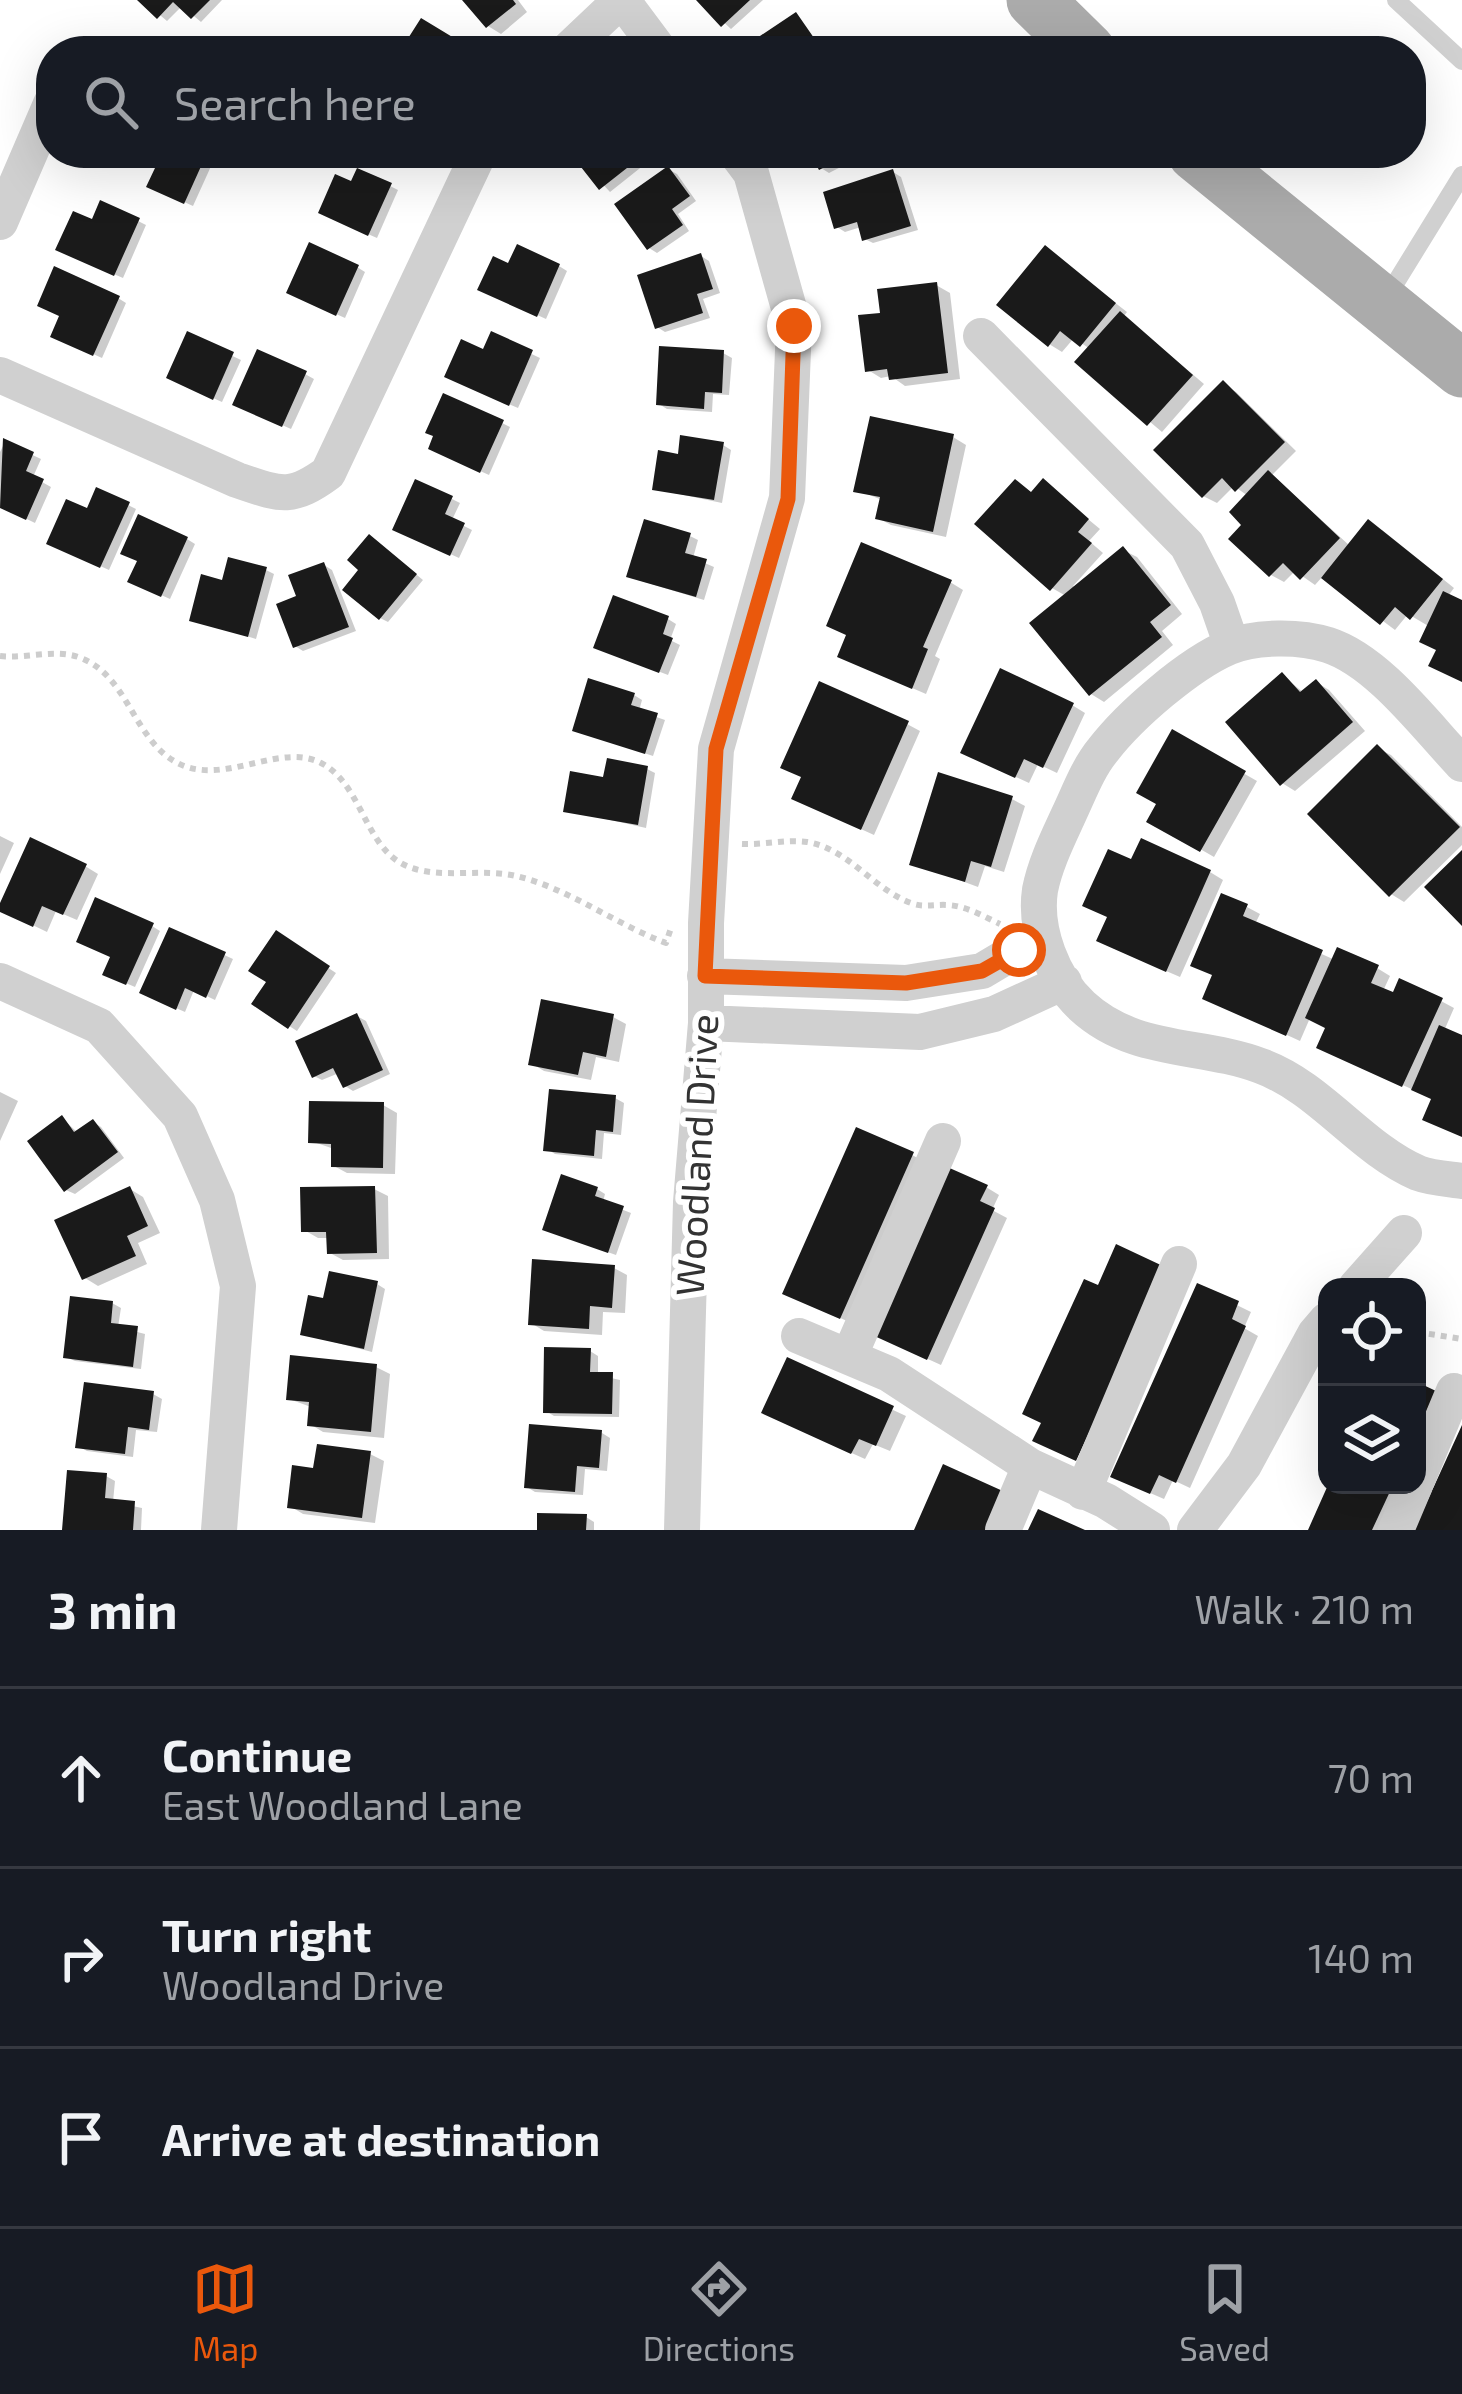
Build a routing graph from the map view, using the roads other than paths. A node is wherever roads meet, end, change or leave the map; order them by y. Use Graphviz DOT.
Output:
graph roads {
  1 [pos="621,0"];
  2 [pos="1035,0"];
  3 [pos="1396,0"];
  4 [pos="583,36"];
  5 [pos="649,36"];
  6 [pos="1072,36"];
  7 [pos="1462,62"];
  8 [pos="36,139"];
  9 [pos="472,168"];
  10 [pos="747,168"];
  11 [pos="1214,168"];
  12 [pos="1462,176"];
  13 [pos="0,222"];
  14 [pos="1382,304"];
  15 [pos="981,336"];
  16 [pos="1462,369"];
  17 [pos="0,375"];
  18 [pos="1232,646"];
  19 [pos="1462,764"];
  20 [pos="1033,948"];
  21 [pos="705,976"];
  22 [pos="0,981"];
  23 [pos="1064,982"];
  24 [pos="706,1023"];
  25 [pos="943,1141"];
  26 [pos="1462,1181"];
  27 [pos="1403,1233"];
  28 [pos="1179,1264"];
  29 [pos="1364,1278"];
  30 [pos="1318,1330"];
  31 [pos="799,1336"];
  32 [pos="849,1357"];
  33 [pos="1454,1391"];
  34 [pos="1426,1459"];
  35 [pos="1030,1466"];
  36 [pos="1083,1492"];
  37 [pos="1411,1494"];
  38 [pos="219,1530"];
  39 [pos="682,1530"];
  40 [pos="1003,1530"];
  41 [pos="1152,1530"];
  42 [pos="1195,1530"];
  43 [pos="1396,1530"];
  1 -- 4 [label="street"];
  1 -- 5 [label="street"];
  2 -- 6 [label="main road"];
  3 -- 7 [label="lane"];
  8 -- 13 [label="street"];
  9 -- 17 [label="street"];
  10 -- 21 [label="street, Woodland Drive"];
  11 -- 14 [label="main road"];
  12 -- 14 [label="lane"];
  14 -- 16 [label="main road"];
  15 -- 18 [label="street"];
  18 -- 19 [label="street"];
  18 -- 20 [label="street"];
  20 -- 21 [label="street"];
  20 -- 23 [label="street"];
  21 -- 24 [label="street, Woodland Drive"];
  22 -- 38 [label="street"];
  23 -- 24 [label="street"];
  23 -- 26 [label="street"];
  24 -- 39 [label="street, Woodland Drive"];
  25 -- 32 [label="street"];
  27 -- 29 [label="street"];
  28 -- 36 [label="street"];
  30 -- 42 [label="street"];
  31 -- 32 [label="street"];
  32 -- 35 [label="street"];
  33 -- 34 [label="street"];
  35 -- 36 [label="street"];
  35 -- 40 [label="street"];
  36 -- 41 [label="street"];
  37 -- 43 [label="street"];
}
